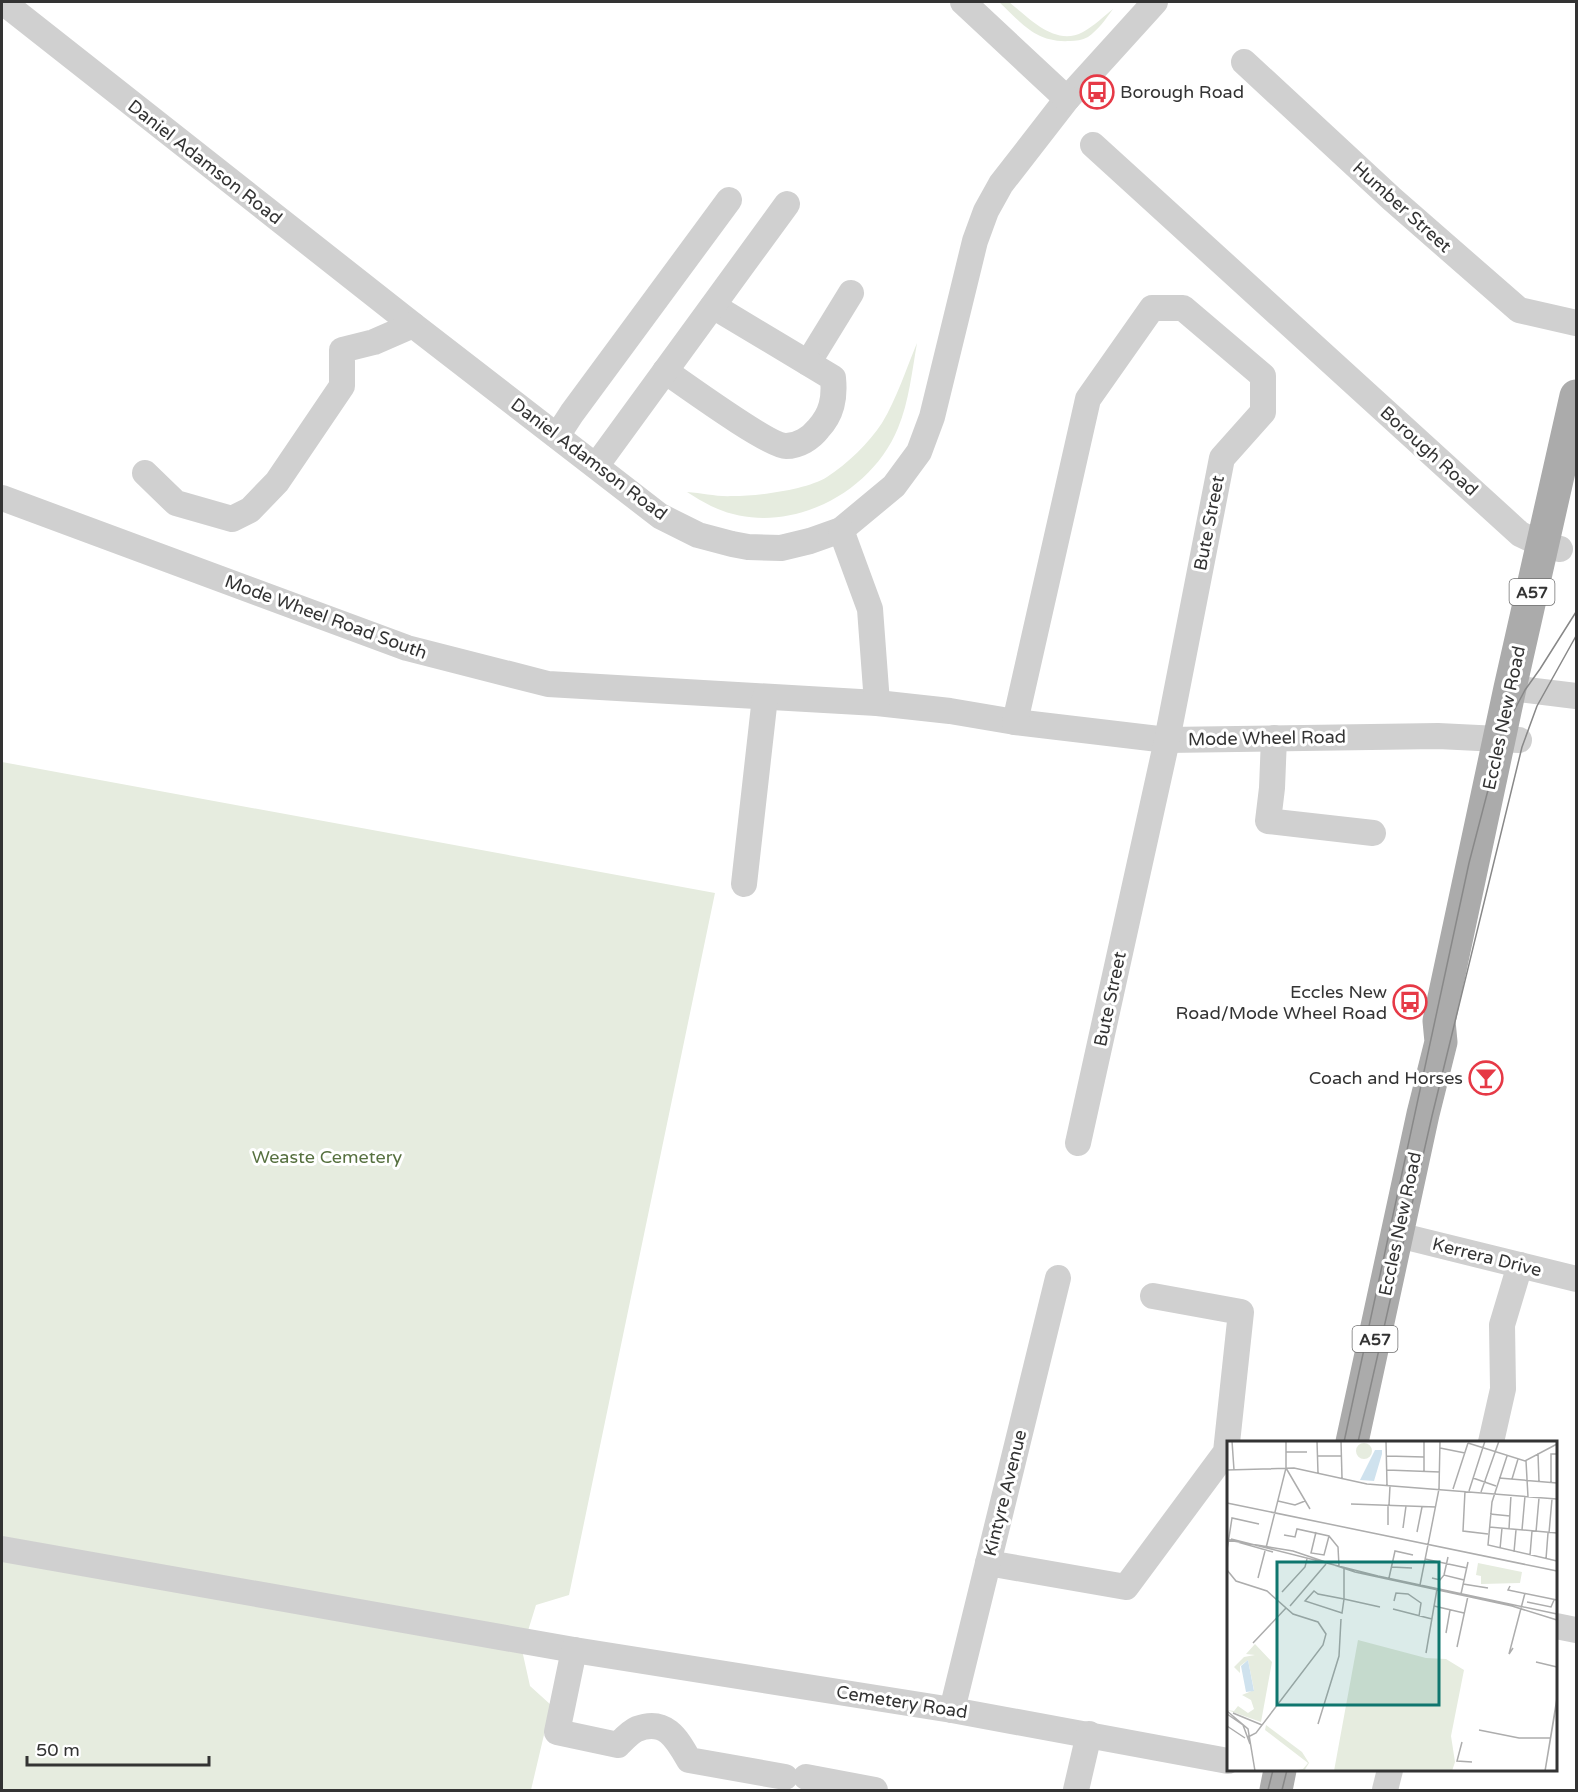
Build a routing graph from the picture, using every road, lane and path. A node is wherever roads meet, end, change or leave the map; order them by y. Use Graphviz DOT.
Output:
graph roads {
  1 [pos="3,2"];
  2 [pos="963,2"];
  3 [pos="1155,2"];
  4 [pos="1244,62"];
  5 [pos="1067,99"];
  6 [pos="1093,145"];
  7 [pos="729,200"];
  8 [pos="787,204"];
  9 [pos="851,293"];
  10 [pos="713,306"];
  11 [pos="1576,323"];
  12 [pos="413,325"];
  13 [pos="808,363"];
  14 [pos="664,371"];
  15 [pos="1576,396"];
  16 [pos="557,436"];
  17 [pos="596,466"];
  18 [pos="145,473"];
  19 [pos="1576,480"];
  20 [pos="2,498"];
  21 [pos="841,530"];
  22 [pos="1552,547"];
  23 [pos="1520,689"];
  24 [pos="1576,696"];
  25 [pos="765,697"];
  26 [pos="878,703"];
  27 [pos="950,711"];
  28 [pos="1015,722"];
  29 [pos="1274,738"];
  30 [pos="1509,739"];
  31 [pos="1167,740"];
  32 [pos="1373,832"];
  33 [pos="744,884"];
  34 [pos="1078,1143"];
  35 [pos="1398,1235"];
  36 [pos="1520,1264"];
  37 [pos="1058,1278"];
  38 [pos="1576,1279"];
  39 [pos="1153,1296"];
  40 [pos="1227,1441"];
  41 [pos="1352,1441"];
  42 [pos="1491,1441"];
  43 [pos="1227,1443"];
  44 [pos="2,1549"];
  45 [pos="988,1563"];
  46 [pos="1557,1626"];
  47 [pos="1576,1630"];
  48 [pos="574,1650"];
  49 [pos="952,1710"];
  50 [pos="1089,1734"];
  51 [pos="1227,1761"];
  52 [pos="1390,1771"];
  53 [pos="875,1791"];
  54 [pos="1076,1791"];
  55 [pos="1386,1791"];
  1 -- 12 [label="street, Daniel Adamson Road"];
  2 -- 5 [label="street"];
  3 -- 5 [label="street, Daniel Adamson Road"];
  4 -- 11 [label="street, Humber Street"];
  5 -- 21 [label="street, Daniel Adamson Road"];
  6 -- 22 [label="street, Borough Road"];
  7 -- 16 [label="street"];
  8 -- 10 [label="street"];
  9 -- 13 [label="street"];
  10 -- 13 [label="street"];
  10 -- 14 [label="street"];
  12 -- 16 [label="street, Daniel Adamson Road"];
  12 -- 18 [label="street"];
  13 -- 14 [label="street"];
  14 -- 17 [label="street"];
  15 -- 22 [label="main road, Eccles New Road / A57"];
  16 -- 17 [label="street, Daniel Adamson Road"];
  17 -- 21 [label="street, Daniel Adamson Road"];
  19 -- 22 [label="main road, Eccles New Road"];
  20 -- 25 [label="street, Mode Wheel Road South"];
  21 -- 26 [label="street"];
  22 -- 23 [label="main road, Eccles New Road / A57"];
  23 -- 24 [label="street"];
  23 -- 30 [label="main road, Eccles New Road / A57"];
  25 -- 26 [label="street, Mode Wheel Road South"];
  25 -- 33 [label="street"];
  26 -- 27 [label="street, Mode Wheel Road South"];
  27 -- 28 [label="street, Mode Wheel Road"];
  28 -- 31 [label="street, Mode Wheel Road"];
  28 -- 31 [label="street, Bute Street"];
  29 -- 30 [label="street, Mode Wheel Road"];
  29 -- 31 [label="street, Mode Wheel Road"];
  29 -- 32 [label="street"];
  30 -- 35 [label="main road, Eccles New Road / A57"];
  31 -- 34 [label="street, Bute Street"];
  35 -- 36 [label="street, Kerrera Drive"];
  35 -- 41 [label="main road, Eccles New Road / A57"];
  36 -- 38 [label="street, Kerrera Drive"];
  36 -- 42 [label="street"];
  37 -- 45 [label="street, Kintyre Avenue"];
  39 -- 40 [label="street"];
  43 -- 45 [label="street"];
  44 -- 48 [label="street, Cemetery Road"];
  45 -- 49 [label="street, Kintyre Avenue"];
  46 -- 47 [label="street"];
  48 -- 49 [label="street, Cemetery Road"];
  48 -- 53 [label="street"];
  49 -- 50 [label="street, Cemetery Road"];
  50 -- 51 [label="street, Cemetery Road"];
  50 -- 54 [label="street"];
  52 -- 55 [label="street"];
}
